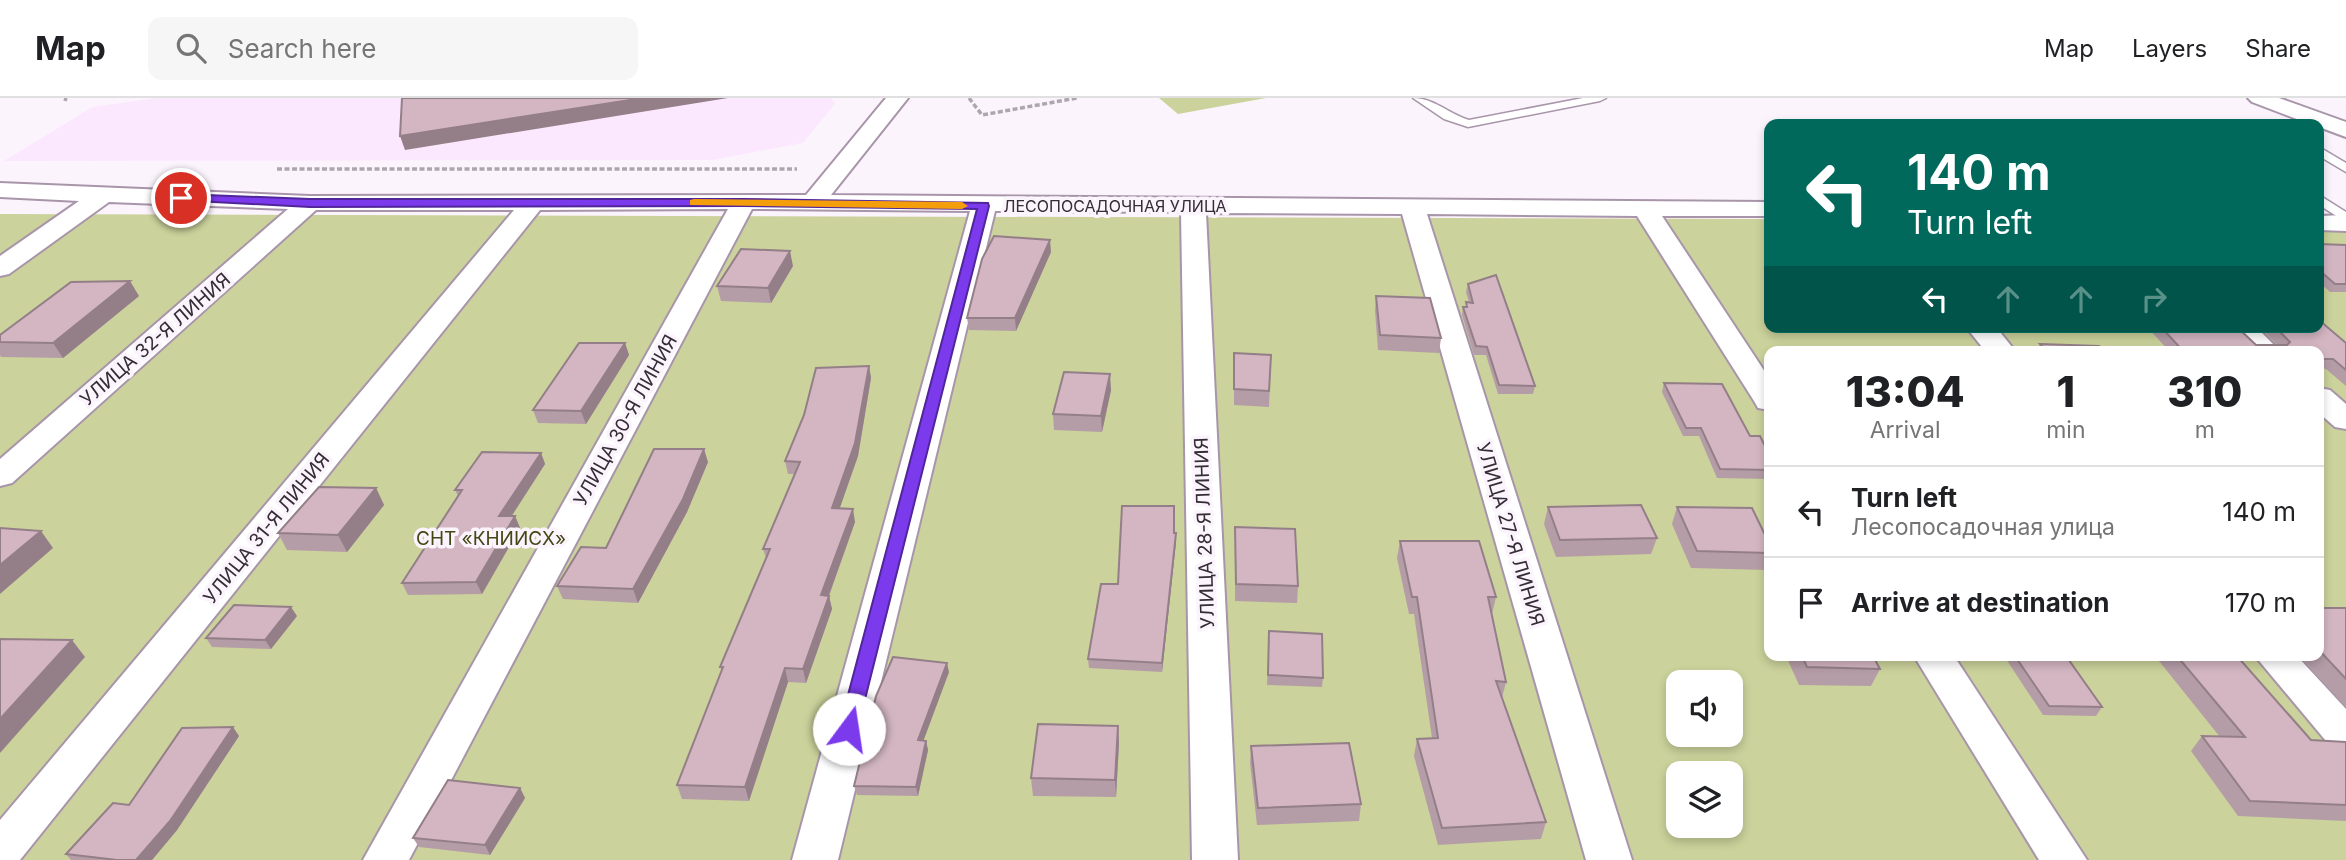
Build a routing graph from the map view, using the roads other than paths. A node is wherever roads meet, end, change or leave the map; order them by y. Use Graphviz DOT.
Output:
graph roads {
  1 [pos="897,98"];
  2 [pos="1419,98"];
  3 [pos="1600,98"];
  4 [pos="2259,98"];
  5 [pos="2346,110"];
  6 [pos="2302,119"];
  7 [pos="2313,119"];
  8 [pos="2324,125"];
  9 [pos="2346,130"];
  10 [pos="2324,154"];
  11 [pos="2346,168"];
  12 [pos="0,190"];
  13 [pos="104,194"];
  14 [pos="744,202"];
  15 [pos="310,203"];
  16 [pos="812,203"];
  17 [pos="532,204"];
  18 [pos="2324,205"];
  19 [pos="984,206"];
  20 [pos="1193,207"];
  21 [pos="1413,208"];
  22 [pos="1645,209"];
  23 [pos="1764,209"];
  24 [pos="2339,223"];
  25 [pos="0,268"];
  26 [pos="2246,333"];
  27 [pos="2260,346"];
  28 [pos="1764,393"];
  29 [pos="2324,401"];
  30 [pos="2346,421"];
  31 [pos="0,475"];
  32 [pos="1936,661"];
  33 [pos="2278,661"];
  34 [pos="2346,736"];
  35 [pos="0,852"];
  36 [pos="386,860"];
  37 [pos="815,860"];
  38 [pos="1215,860"];
  39 [pos="1609,860"];
  40 [pos="2064,860"];
  1 -- 16 [label="street"];
  2 -- 3 [label="lane"];
  4 -- 6 [label="street"];
  5 -- 7 [label="street"];
  8 -- 9 [label="street"];
  10 -- 11 [label="lane"];
  12 -- 13 [label="street, ЛЕСОПОСАДОЧНАЯ УЛИЦА"];
  13 -- 15 [label="street, ЛЕСОПОСАДОЧНАЯ УЛИЦА"];
  13 -- 25 [label="street"];
  14 -- 16 [label="street, ЛЕСОПОСАДОЧНАЯ УЛИЦА"];
  14 -- 17 [label="street, ЛЕСОПОСАДОЧНАЯ УЛИЦА"];
  14 -- 36 [label="street, УЛИЦА 30-Я ЛИНИЯ"];
  15 -- 17 [label="street, ЛЕСОПОСАДОЧНАЯ УЛИЦА"];
  15 -- 31 [label="street, УЛИЦА 32-Я ЛИНИЯ"];
  16 -- 19 [label="street, ЛЕСОПОСАДОЧНАЯ УЛИЦА"];
  17 -- 35 [label="street, УЛИЦА 31-Я ЛИНИЯ"];
  18 -- 24 [label="lane"];
  19 -- 20 [label="street, ЛЕСОПОСАДОЧНАЯ УЛИЦА"];
  19 -- 37 [label="street"];
  20 -- 21 [label="street, ЛЕСОПОСАДОЧНАЯ УЛИЦА"];
  20 -- 38 [label="street, УЛИЦА 28-Я ЛИНИЯ"];
  21 -- 22 [label="street, ЛЕСОПОСАДОЧНАЯ УЛИЦА"];
  21 -- 39 [label="street, УЛИЦА 27-Я ЛИНИЯ"];
  22 -- 23 [label="street, ЛЕСОПОСАДОЧНАЯ УЛИЦА"];
  22 -- 28 [label="street"];
  26 -- 27 [label="street"];
  29 -- 30 [label="street"];
  32 -- 40 [label="street"];
  33 -- 34 [label="street"];
}
